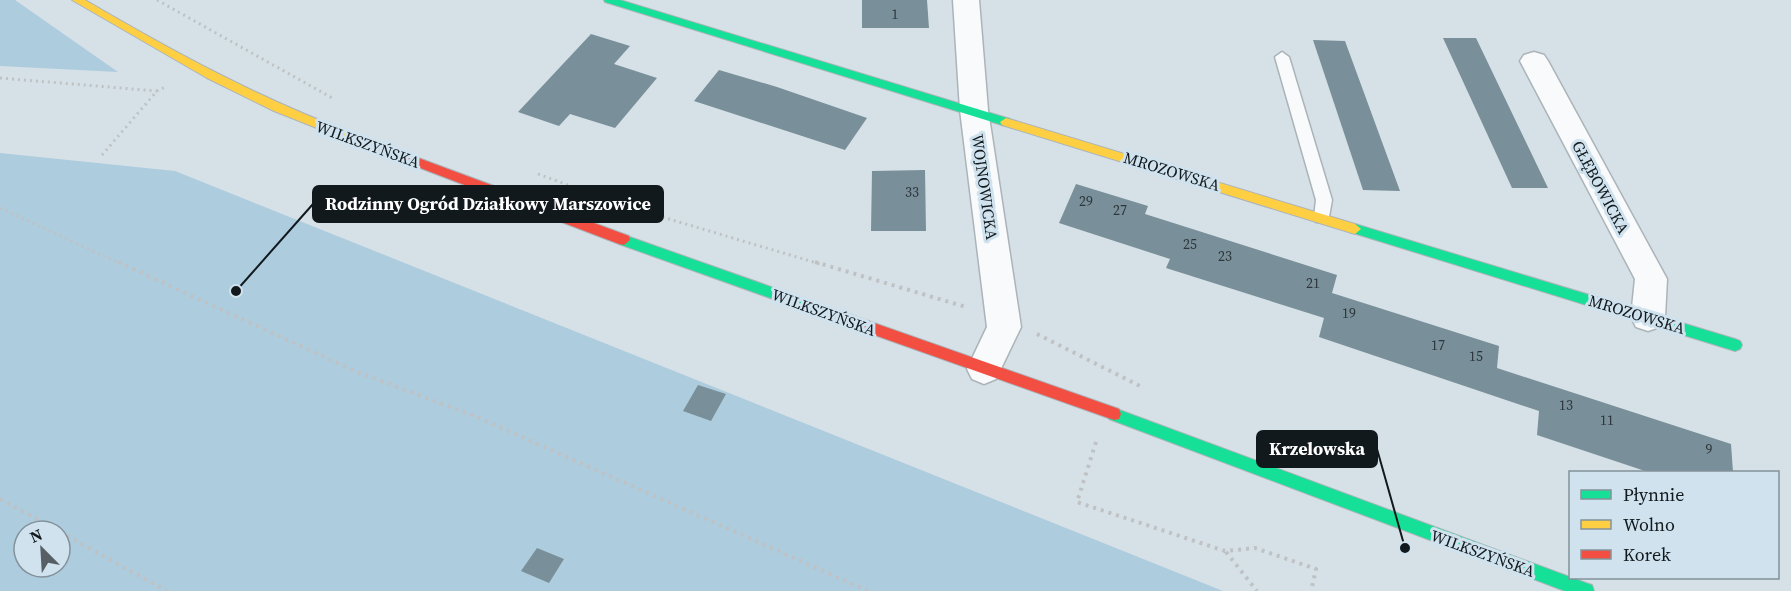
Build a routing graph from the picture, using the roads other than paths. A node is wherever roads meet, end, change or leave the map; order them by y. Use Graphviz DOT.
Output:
graph roads {
  1 [pos="77,0"];
  2 [pos="609,0"];
  3 [pos="966,0"];
  4 [pos="1282,57"];
  5 [pos="1534,61"];
  6 [pos="974,110"];
  7 [pos="1322,217"];
  8 [pos="1648,317"];
  9 [pos="1735,345"];
  10 [pos="984,369"];
  11 [pos="1586,591"];
  1 -- 10 [label="street, WILKSZYŃSKA"];
  2 -- 6 [label="street, MROZOWSKA"];
  3 -- 6 [label="street, WOJNOWICKA"];
  4 -- 7 [label="lane"];
  5 -- 8 [label="street, GŁĘBOWICKA"];
  6 -- 7 [label="street, MROZOWSKA"];
  6 -- 10 [label="street, WOJNOWICKA"];
  7 -- 8 [label="street, MROZOWSKA"];
  8 -- 9 [label="street, MROZOWSKA"];
  10 -- 11 [label="street, WILKSZYŃSKA"];
}
